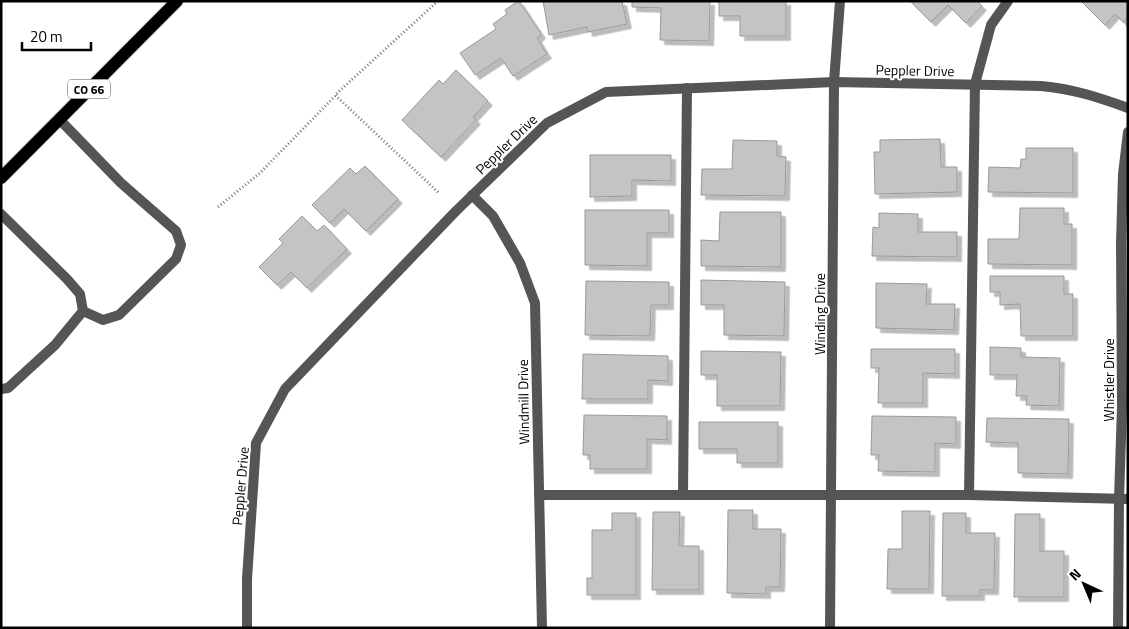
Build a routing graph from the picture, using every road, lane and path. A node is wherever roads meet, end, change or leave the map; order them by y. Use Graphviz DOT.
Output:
graph roads {
  1 [pos="177,1"];
  2 [pos="438,1"];
  3 [pos="840,1"];
  4 [pos="1008,1"];
  5 [pos="834,82"];
  6 [pos="975,84"];
  7 [pos="687,88"];
  8 [pos="335,96"];
  9 [pos="1128,108"];
  10 [pos="59,119"];
  11 [pos="1128,132"];
  12 [pos="1,178"];
  13 [pos="439,193"];
  14 [pos="472,195"];
  15 [pos="218,207"];
  16 [pos="1,214"];
  17 [pos="83,311"];
  18 [pos="1,389"];
  19 [pos="683,494"];
  20 [pos="539,495"];
  21 [pos="969,495"];
  22 [pos="831,496"];
  23 [pos="1123,499"];
  24 [pos="247,628"];
  25 [pos="542,628"];
  26 [pos="830,628"];
  27 [pos="1118,628"];
  1 -- 10 [label="main road, CO 66"];
  2 -- 8 [label="path"];
  3 -- 5 [label="street, Winding Drive"];
  4 -- 6 [label="street"];
  5 -- 6 [label="street, Peppler Drive"];
  5 -- 7 [label="street, Peppler Drive"];
  5 -- 22 [label="street, Winding Drive"];
  6 -- 9 [label="street, Peppler Drive"];
  6 -- 21 [label="street"];
  7 -- 14 [label="street, Peppler Drive"];
  7 -- 19 [label="street"];
  8 -- 13 [label="path"];
  8 -- 15 [label="path"];
  10 -- 12 [label="main road, CO 66"];
  10 -- 17 [label="street"];
  11 -- 23 [label="street, Whistler Drive"];
  14 -- 20 [label="street, Windmill Drive"];
  14 -- 24 [label="street, Peppler Drive"];
  16 -- 17 [label="street"];
  17 -- 18 [label="street"];
  19 -- 20 [label="street"];
  19 -- 22 [label="street"];
  20 -- 25 [label="street, Windmill Drive"];
  21 -- 22 [label="street"];
  21 -- 23 [label="street"];
  22 -- 26 [label="street, Winding Drive"];
  23 -- 27 [label="street, Whistler Drive"];
}
